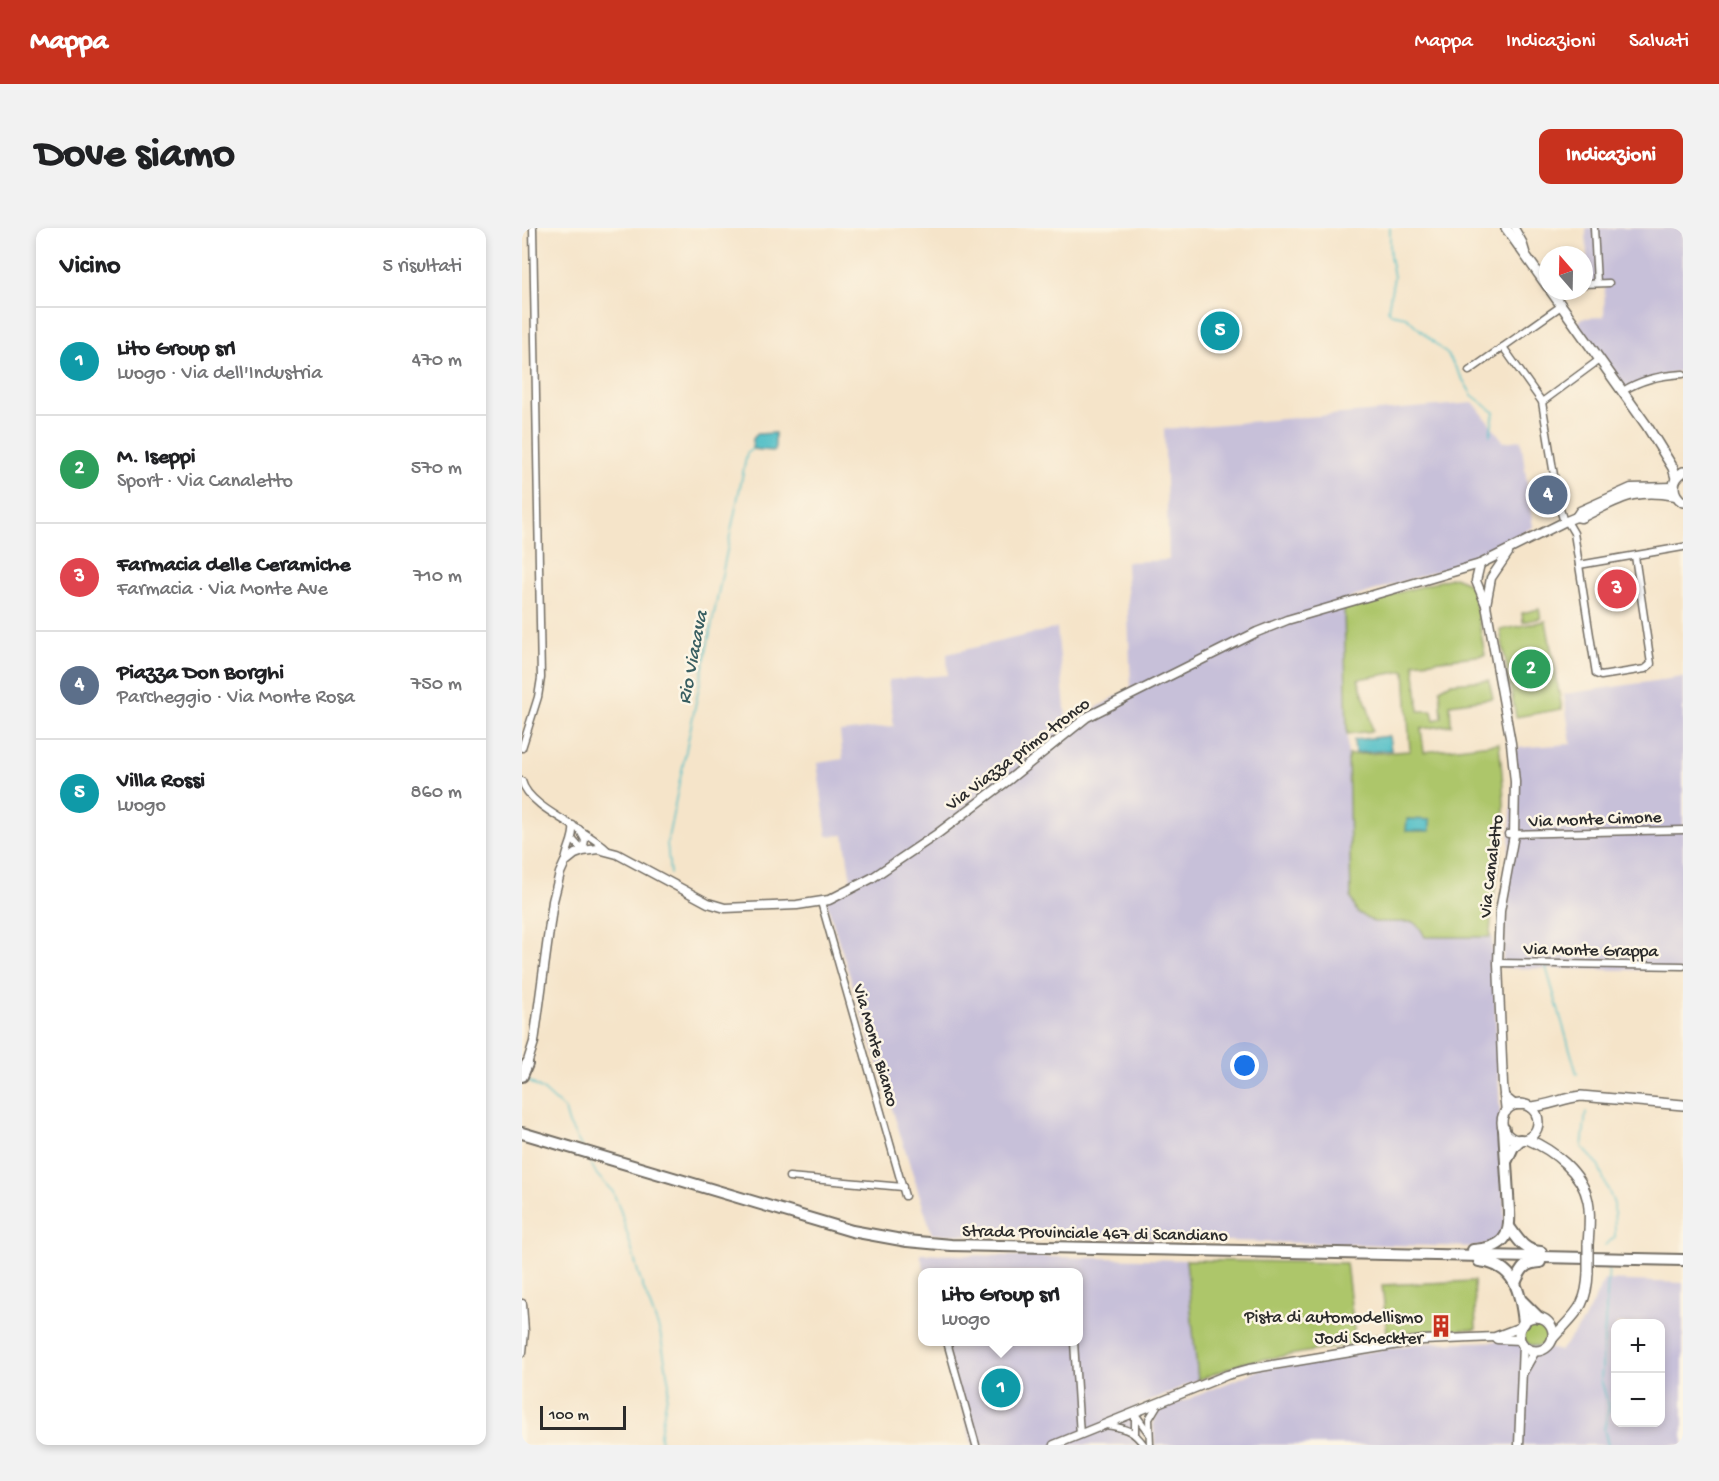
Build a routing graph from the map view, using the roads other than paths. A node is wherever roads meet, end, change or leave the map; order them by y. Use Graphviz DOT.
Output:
graph roads {
  1 [pos="533,228"];
  2 [pos="1506,228"];
  3 [pos="1515,228"];
  4 [pos="1594,228"];
  5 [pos="1527,258"];
  6 [pos="1539,275"];
  7 [pos="1593,283"];
  8 [pos="1597,283"];
  9 [pos="1609,283"];
  10 [pos="1557,300"];
  11 [pos="1561,306"];
  12 [pos="1503,347"];
  13 [pos="1599,360"];
  14 [pos="1469,370"];
  15 [pos="1683,374"];
  16 [pos="1623,391"];
  17 [pos="1542,402"];
  18 [pos="1679,484"];
  19 [pos="1566,522"];
  20 [pos="1683,548"];
  21 [pos="1510,550"];
  22 [pos="1635,556"];
  23 [pos="1480,564"];
  24 [pos="1579,565"];
  25 [pos="1454,572"];
  26 [pos="1491,578"];
  27 [pos="1476,581"];
  28 [pos="1486,605"];
  29 [pos="522,748"];
  30 [pos="522,781"];
  31 [pos="576,827"];
  32 [pos="1683,830"];
  33 [pos="1511,834"];
  34 [pos="572,839"];
  35 [pos="582,850"];
  36 [pos="609,851"];
  37 [pos="566,862"];
  38 [pos="821,902"];
  39 [pos="1498,963"];
  40 [pos="1683,966"];
  41 [pos="527,1064"];
  42 [pos="522,1076"];
  43 [pos="1504,1096"];
  44 [pos="1683,1105"];
  45 [pos="1526,1106"];
  46 [pos="1547,1106"];
  47 [pos="1506,1112"];
  48 [pos="1538,1124"];
  49 [pos="1504,1129"];
  50 [pos="522,1131"];
  51 [pos="522,1140"];
  52 [pos="1523,1140"];
  53 [pos="552,1142"];
  54 [pos="1549,1150"];
  55 [pos="1506,1163"];
  56 [pos="789,1177"];
  57 [pos="903,1187"];
  58 [pos="905,1196"];
  59 [pos="1510,1228"];
  60 [pos="1417,1254"];
  61 [pos="1606,1258"];
  62 [pos="1683,1260"];
  63 [pos="1515,1283"];
  64 [pos="1522,1301"];
  65 [pos="522,1304"];
  66 [pos="1542,1319"];
  67 [pos="1569,1320"];
  68 [pos="1522,1325"];
  69 [pos="1495,1336"];
  70 [pos="1553,1338"];
  71 [pos="1522,1342"];
  72 [pos="948,1346"];
  73 [pos="1074,1346"];
  74 [pos="1535,1351"];
  75 [pos="522,1352"];
  76 [pos="1522,1372"];
  77 [pos="1154,1406"];
  78 [pos="1135,1414"];
  79 [pos="1107,1425"];
  80 [pos="1149,1432"];
  81 [pos="1135,1433"];
  82 [pos="1080,1435"];
  83 [pos="976,1445"];
  84 [pos="1054,1445"];
  85 [pos="1144,1445"];
  86 [pos="1150,1445"];
  87 [pos="1519,1445"];
  1 -- 29 [label="street"];
  2 -- 5 [label="main road"];
  3 -- 5 [label="street"];
  4 -- 8 [label="street"];
  5 -- 6 [label="main road"];
  7 -- 8 [label="street"];
  8 -- 9 [label="street"];
  10 -- 11 [label="main road"];
  11 -- 12 [label="street"];
  11 -- 13 [label="main road"];
  12 -- 14 [label="street"];
  12 -- 17 [label="street"];
  13 -- 16 [label="main road"];
  13 -- 17 [label="street"];
  15 -- 16 [label="street"];
  16 -- 18 [label="main road"];
  17 -- 19 [label="street"];
  18 -- 19 [label="street, Via Viazza primo tronco"];
  19 -- 21 [label="street, Via Viazza primo tronco"];
  19 -- 24 [label="street"];
  20 -- 22 [label="street"];
  21 -- 23 [label="street, Via Viazza primo tronco"];
  21 -- 26 [label="street, Via Canaletto"];
  22 -- 24 [label="street"];
  22 -- 24 [label="street"];
  23 -- 25 [label="street, Via Viazza primo tronco"];
  23 -- 26 [label="street"];
  23 -- 27 [label="street"];
  25 -- 27 [label="street"];
  25 -- 38 [label="street, Via Viazza primo tronco"];
  26 -- 28 [label="street, Via Canaletto"];
  27 -- 28 [label="street, Via Canaletto"];
  28 -- 33 [label="street, Via Canaletto"];
  30 -- 31 [label="street"];
  31 -- 34 [label="street"];
  31 -- 35 [label="street"];
  31 -- 36 [label="street"];
  32 -- 33 [label="street, Via Monte Cimone"];
  33 -- 39 [label="street, Via Canaletto"];
  34 -- 35 [label="street"];
  34 -- 37 [label="street"];
  35 -- 36 [label="street, Via Viazza primo tronco"];
  35 -- 37 [label="street"];
  36 -- 38 [label="street, Via Viazza primo tronco"];
  37 -- 41 [label="street"];
  38 -- 57 [label="street, Via Monte Bianco"];
  39 -- 40 [label="street, Via Monte Grappa"];
  39 -- 43 [label="street, Via Canaletto"];
  41 -- 42 [label="main road"];
  43 -- 45 [label="street"];
  43 -- 47 [label="street, Via Canaletto"];
  44 -- 46 [label="main road"];
  45 -- 46 [label="main road"];
  45 -- 47 [label="main road"];
  45 -- 48 [label="main road"];
  46 -- 48 [label="main road"];
  47 -- 49 [label="main road"];
  48 -- 52 [label="main road"];
  48 -- 54 [label="main road"];
  49 -- 52 [label="main road"];
  49 -- 55 [label="main road"];
  50 -- 53 [label="main road, Strada Provinciale 467 di Scandiano"];
  51 -- 53 [label="main road"];
  52 -- 54 [label="main road"];
  52 -- 55 [label="main road"];
  53 -- 60 [label="main road, Strada Provinciale 467 di Scandiano"];
  54 -- 67 [label="main road, bridge"];
  55 -- 59 [label="main road"];
  56 -- 57 [label="street"];
  57 -- 58 [label="street, Via Monte Bianco"];
  59 -- 60 [label="main road"];
  59 -- 61 [label="main road"];
  60 -- 61 [label="main road, Strada Provinciale 467 di Scandiano"];
  60 -- 63 [label="main road"];
  61 -- 62 [label="main road, Strada Provinciale 467 di Scandiano"];
  61 -- 63 [label="main road"];
  63 -- 64 [label="main road"];
  64 -- 66 [label="main road"];
  64 -- 68 [label="main road"];
  65 -- 75 [label="street"];
  66 -- 67 [label="main road"];
  66 -- 68 [label="main road"];
  66 -- 70 [label="main road"];
  67 -- 70 [label="main road"];
  68 -- 69 [label="street"];
  68 -- 71 [label="main road"];
  69 -- 71 [label="street"];
  69 -- 77 [label="street"];
  70 -- 74 [label="main road"];
  71 -- 74 [label="main road"];
  71 -- 76 [label="street"];
  72 -- 83 [label="street"];
  73 -- 82 [label="street"];
  74 -- 76 [label="street"];
  76 -- 87 [label="street"];
  77 -- 78 [label="street"];
  77 -- 80 [label="street"];
  78 -- 79 [label="street"];
  78 -- 80 [label="street"];
  78 -- 81 [label="street"];
  79 -- 81 [label="street"];
  79 -- 82 [label="street"];
  80 -- 86 [label="street"];
  81 -- 85 [label="street"];
  82 -- 84 [label="street"];
}
